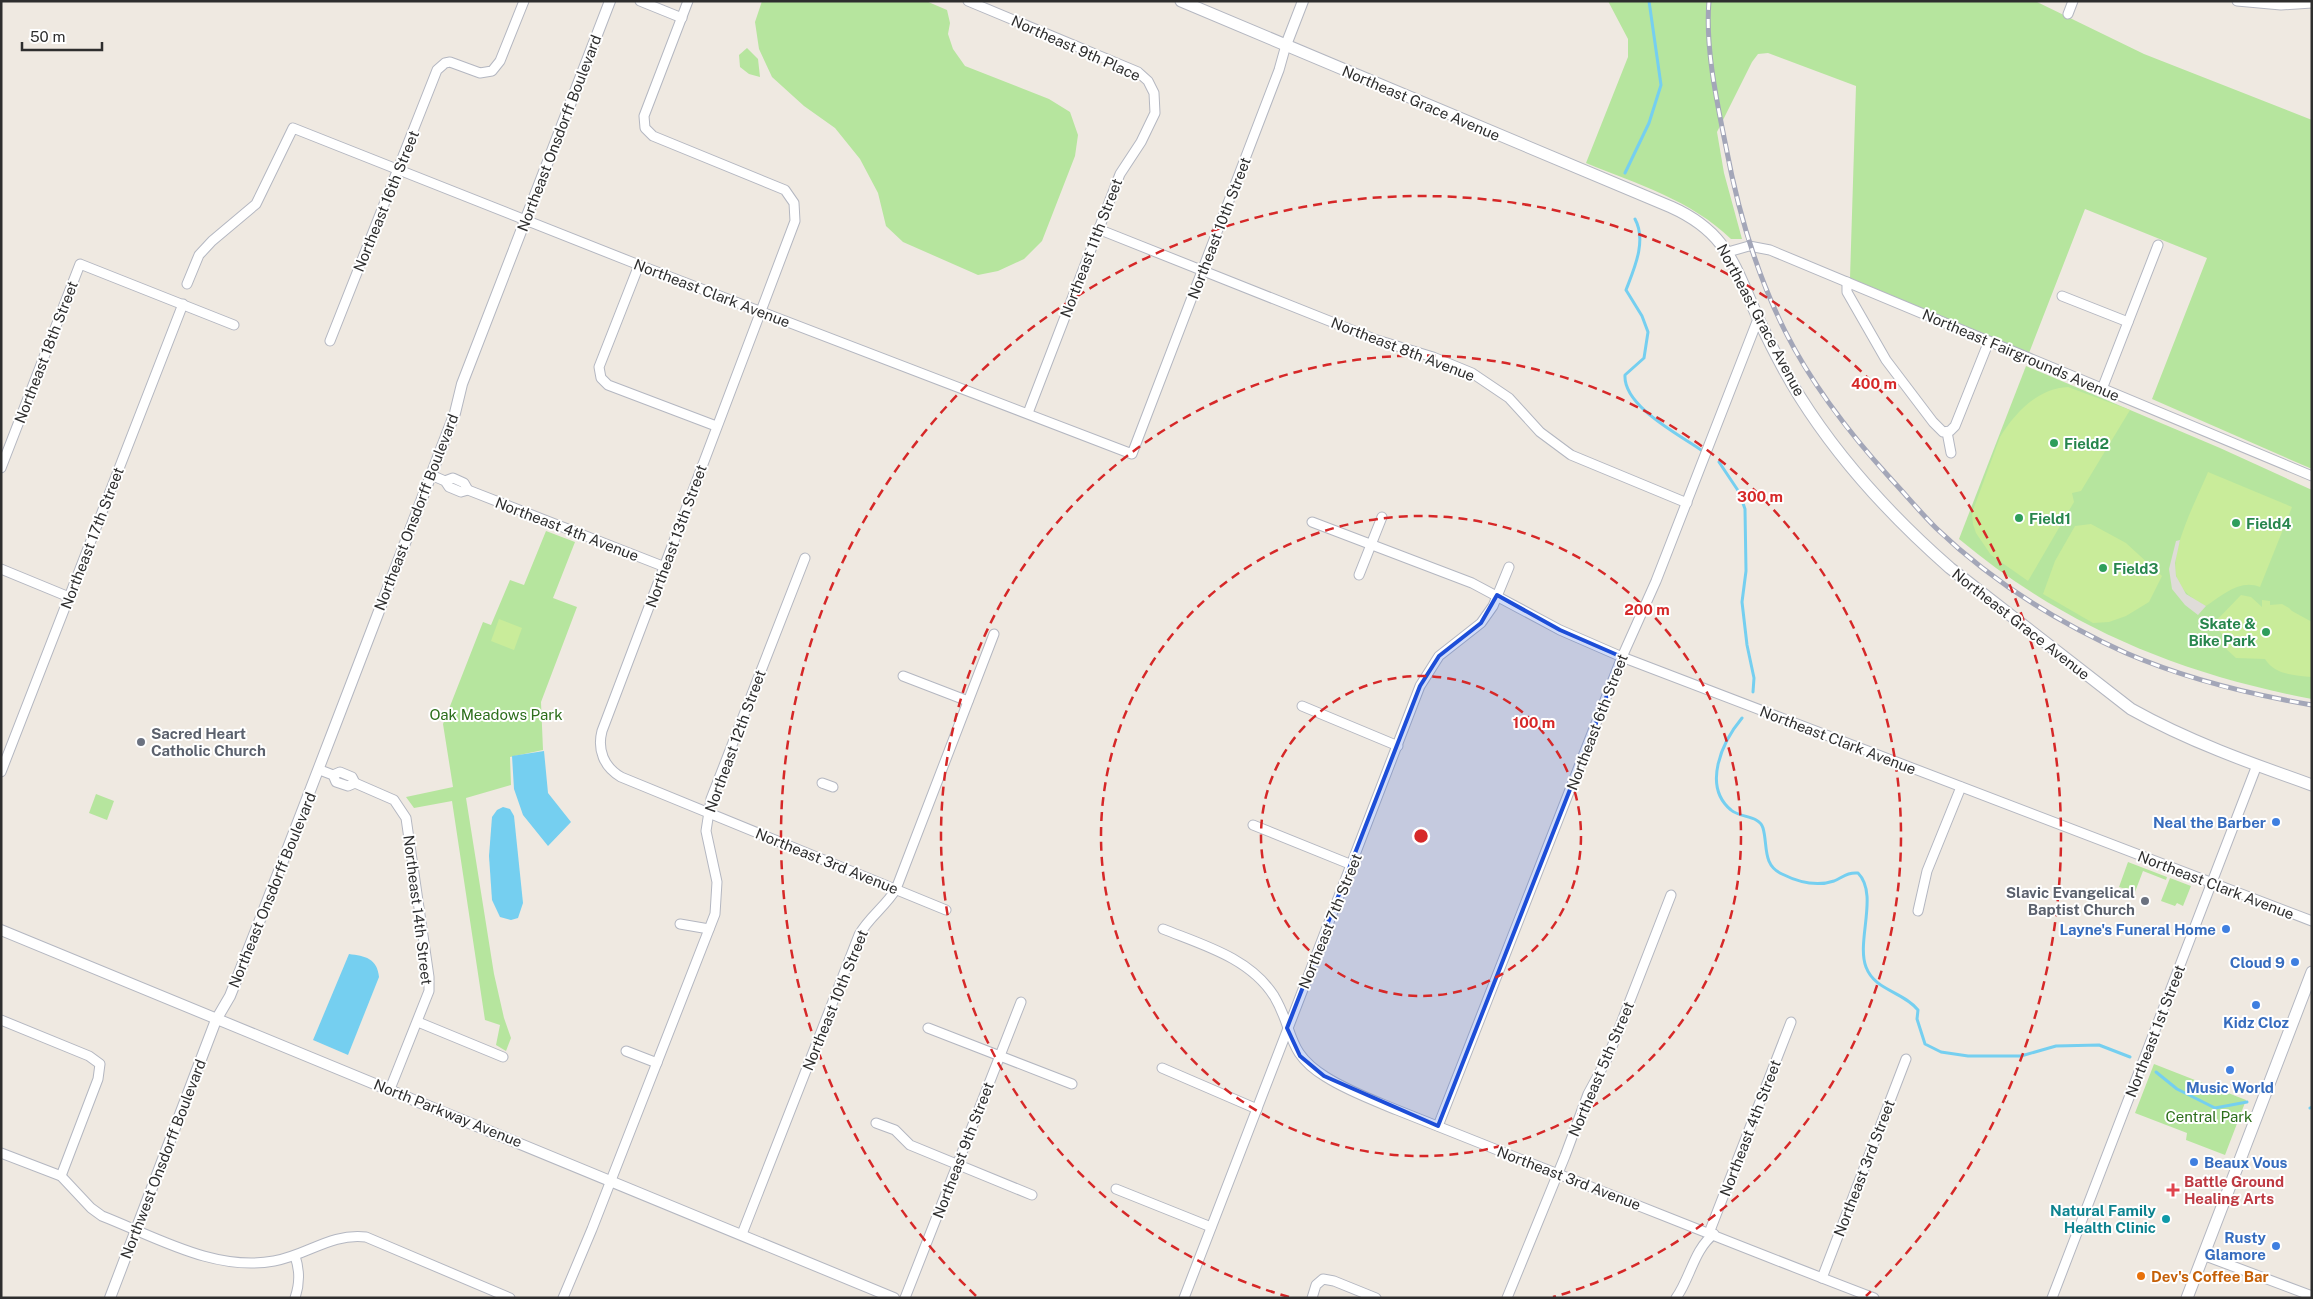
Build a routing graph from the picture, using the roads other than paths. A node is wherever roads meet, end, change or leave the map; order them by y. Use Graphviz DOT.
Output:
graph roads {
  1 [pos="524,1"];
  2 [pos="610,1"];
  3 [pos="640,1"];
  4 [pos="688,1"];
  5 [pos="968,1"];
  6 [pos="1182,1"];
  7 [pos="1303,1"];
  8 [pos="2073,1"];
  9 [pos="2237,1"];
  10 [pos="2312,3"];
  11 [pos="2068,14"];
  12 [pos="682,18"];
  13 [pos="1286,45"];
  14 [pos="1152,87"];
  15 [pos="398,171"];
  16 [pos="525,221"];
  17 [pos="1098,229"];
  18 [pos="2158,245"];
  19 [pos="1728,252"];
  20 [pos="639,265"];
  21 [pos="1203,270"];
  22 [pos="1847,282"];
  23 [pos="187,284"];
  24 [pos="2062,296"];
  25 [pos="182,304"];
  26 [pos="761,312"];
  27 [pos="1758,320"];
  28 [pos="2128,322"];
  29 [pos="234,325"];
  30 [pos="330,341"];
  31 [pos="1989,341"];
  32 [pos="2102,389"];
  33 [pos="1028,413"];
  34 [pos="716,426"];
  35 [pos="1947,432"];
  36 [pos="1951,453"];
  37 [pos="1132,454"];
  38 [pos="1,468"];
  39 [pos="431,475"];
  40 [pos="2312,476"];
  41 [pos="1687,503"];
  42 [pos="1382,517"];
  43 [pos="1312,522"];
  44 [pos="1371,545"];
  45 [pos="805,558"];
  46 [pos="666,567"];
  47 [pos="1509,567"];
  48 [pos="1,569"];
  49 [pos="1359,575"];
  50 [pos="1497,595"];
  51 [pos="69,597"];
  52 [pos="994,634"];
  53 [pos="1622,657"];
  54 [pos="903,676"];
  55 [pos="968,701"];
  56 [pos="1302,706"];
  57 [pos="1398,746"];
  58 [pos="2257,765"];
  59 [pos="320,770"];
  60 [pos="1,772"];
  61 [pos="822,783"];
  62 [pos="2312,785"];
  63 [pos="833,787"];
  64 [pos="1961,788"];
  65 [pos="707,812"];
  66 [pos="1253,826"];
  67 [pos="1352,865"];
  68 [pos="2212,884"];
  69 [pos="896,889"];
  70 [pos="1670,895"];
  71 [pos="946,910"];
  72 [pos="1918,911"];
  73 [pos="2312,921"];
  74 [pos="680,924"];
  75 [pos="1163,929"];
  76 [pos="1,930"];
  77 [pos="709,930"];
  78 [pos="2312,972"];
  79 [pos="1021,1002"];
  80 [pos="1,1020"];
  81 [pos="216,1020"];
  82 [pos="418,1022"];
  83 [pos="1791,1022"];
  84 [pos="928,1028"];
  85 [pos="1288,1028"];
  86 [pos="626,1051"];
  87 [pos="502,1056"];
  88 [pos="1000,1056"];
  89 [pos="1906,1059"];
  90 [pos="657,1063"];
  91 [pos="1162,1068"];
  92 [pos="1072,1084"];
  93 [pos="390,1090"];
  94 [pos="1257,1109"];
  95 [pos="876,1123"];
  96 [pos="1438,1126"];
  97 [pos="1,1153"];
  98 [pos="956,1164"];
  99 [pos="1558,1174"];
  100 [pos="61,1176"];
  101 [pos="612,1180"];
  102 [pos="1116,1189"];
  103 [pos="1032,1195"];
  104 [pos="1211,1227"];
  105 [pos="136,1229"];
  106 [pos="742,1234"];
  107 [pos="1711,1234"];
  108 [pos="2203,1255"];
  109 [pos="295,1256"];
  110 [pos="1822,1278"];
  111 [pos="2312,1296"];
  112 [pos="110,1298"];
  113 [pos="295,1298"];
  114 [pos="510,1298"];
  115 [pos="563,1298"];
  116 [pos="894,1298"];
  117 [pos="905,1298"];
  118 [pos="1184,1298"];
  119 [pos="1312,1298"];
  120 [pos="1376,1298"];
  121 [pos="1507,1298"];
  122 [pos="1676,1298"];
  123 [pos="1874,1298"];
  124 [pos="2052,1298"];
  125 [pos="2187,1298"];
  1 -- 15 [label="street, Northeast 16th Street"];
  2 -- 16 [label="street, Northeast Onsdorff Boulevard"];
  3 -- 12 [label="street"];
  4 -- 12 [label="street"];
  5 -- 14 [label="street, Northeast 9th Place"];
  6 -- 13 [label="main road, Northeast Grace Avenue"];
  7 -- 13 [label="street, Northeast 10th Street"];
  8 -- 11 [label="street"];
  9 -- 10 [label="street"];
  12 -- 26 [label="street, Northeast 13th Street"];
  13 -- 19 [label="main road, Northeast Grace Avenue"];
  13 -- 21 [label="street, Northeast 10th Street"];
  14 -- 17 [label="street, Northeast 11th Street"];
  15 -- 16 [label="street, Northeast Clark Avenue"];
  15 -- 23 [label="street, Northeast Clark Avenue"];
  15 -- 30 [label="street, Northeast 16th Street"];
  16 -- 20 [label="street, Northeast Clark Avenue"];
  16 -- 39 [label="street, Northeast Onsdorff Boulevard"];
  17 -- 21 [label="street, Northeast 8th Avenue"];
  17 -- 33 [label="street, Northeast 11th Street"];
  18 -- 28 [label="street"];
  19 -- 22 [label="street, Northeast Fairgrounds Avenue"];
  19 -- 27 [label="main road, Northeast Grace Avenue"];
  20 -- 26 [label="street, Northeast Clark Avenue"];
  20 -- 34 [label="street"];
  21 -- 37 [label="street, Northeast 10th Street"];
  21 -- 41 [label="street, Northeast 8th Avenue"];
  22 -- 31 [label="street, Northeast Fairgrounds Avenue"];
  22 -- 35 [label="street"];
  24 -- 28 [label="street"];
  25 -- 29 [label="street"];
  25 -- 38 [label="street, Northeast 18th Street"];
  25 -- 51 [label="street, Northeast 17th Street"];
  26 -- 33 [label="street, Northeast Clark Avenue"];
  26 -- 34 [label="street, Northeast 13th Street"];
  27 -- 41 [label="street, Northeast 6th Street"];
  27 -- 58 [label="main road, Northeast Grace Avenue"];
  28 -- 32 [label="street"];
  31 -- 32 [label="street, Northeast Fairgrounds Avenue"];
  31 -- 35 [label="street"];
  32 -- 40 [label="street, Northeast Fairgrounds Avenue"];
  33 -- 37 [label="street, Northeast Clark Avenue"];
  34 -- 46 [label="street, Northeast 13th Street"];
  35 -- 36 [label="street"];
  39 -- 46 [label="street, Northeast 4th Avenue"];
  39 -- 59 [label="street, Northeast Onsdorff Boulevard"];
  41 -- 53 [label="street, Northeast 6th Street"];
  42 -- 44 [label="street"];
  43 -- 44 [label="street, Northeast Clark Avenue"];
  44 -- 49 [label="street"];
  44 -- 50 [label="street, Northeast Clark Avenue"];
  45 -- 65 [label="street, Northeast 12th Street"];
  46 -- 65 [label="street, Northeast 13th Street"];
  47 -- 50 [label="street, Northeast 7th Street"];
  48 -- 51 [label="street"];
  50 -- 53 [label="street, Northeast Clark Avenue"];
  50 -- 57 [label="street, Northeast 7th Street"];
  51 -- 60 [label="street, Northeast 17th Street"];
  52 -- 55 [label="street, Northeast 10th Street"];
  53 -- 64 [label="street, Northeast Clark Avenue"];
  53 -- 96 [label="street, Northeast 6th Street"];
  54 -- 55 [label="street"];
  55 -- 69 [label="street, Northeast 10th Street"];
  56 -- 57 [label="street"];
  57 -- 67 [label="street, Northeast 7th Street"];
  58 -- 62 [label="main road, Northeast Grace Avenue"];
  58 -- 68 [label="street, Northeast 1st Street"];
  59 -- 81 [label="street, Northeast Onsdorff Boulevard"];
  59 -- 82 [label="street, Northeast 14th Street"];
  61 -- 63 [label="street"];
  64 -- 68 [label="street, Northeast Clark Avenue"];
  64 -- 72 [label="street"];
  65 -- 69 [label="street, Northeast 3rd Avenue"];
  65 -- 77 [label="street, Northeast 12th Street"];
  66 -- 67 [label="street"];
  67 -- 85 [label="street, Northeast 7th Street"];
  68 -- 73 [label="street, Northeast Clark Avenue"];
  68 -- 124 [label="street, Northeast 1st Street"];
  69 -- 71 [label="street, Northeast 3rd Avenue"];
  69 -- 106 [label="street, Northeast 10th Street"];
  70 -- 99 [label="street, Northeast 5th Street"];
  74 -- 77 [label="street"];
  75 -- 85 [label="street, Northeast 3rd Avenue"];
  76 -- 81 [label="street, North Parkway Avenue"];
  77 -- 90 [label="street, Northeast 12th Street"];
  78 -- 108 [label="main road"];
  79 -- 88 [label="street, Northeast 9th Street"];
  80 -- 100 [label="street"];
  81 -- 93 [label="street, North Parkway Avenue"];
  81 -- 105 [label="street, Northwest Onsdorff Boulevard"];
  82 -- 87 [label="street"];
  82 -- 93 [label="street, Northeast 14th Street"];
  83 -- 107 [label="street, Northeast 4th Street"];
  84 -- 88 [label="street"];
  85 -- 94 [label="street, Northeast 7th Street"];
  85 -- 96 [label="street, Northeast 3rd Avenue"];
  86 -- 90 [label="street"];
  88 -- 92 [label="street"];
  88 -- 98 [label="street, Northeast 9th Street"];
  89 -- 110 [label="street, Northeast 3rd Street"];
  90 -- 101 [label="street, Northeast 12th Street"];
  91 -- 94 [label="street"];
  93 -- 101 [label="street, North Parkway Avenue"];
  94 -- 104 [label="street, Northeast 7th Street"];
  95 -- 98 [label="street"];
  96 -- 99 [label="street, Northeast 3rd Avenue"];
  97 -- 100 [label="street"];
  98 -- 103 [label="street"];
  98 -- 117 [label="street, Northeast 9th Street"];
  99 -- 107 [label="street, Northeast 3rd Avenue"];
  99 -- 121 [label="street, Northeast 5th Street"];
  100 -- 105 [label="street"];
  101 -- 106 [label="street, North Parkway Avenue"];
  101 -- 115 [label="street, Northeast 12th Street"];
  102 -- 104 [label="street"];
  104 -- 118 [label="street, Northeast 7th Street"];
  105 -- 109 [label="street"];
  105 -- 112 [label="street, Northwest Onsdorff Boulevard"];
  106 -- 116 [label="street, North Parkway Avenue"];
  107 -- 110 [label="street, Northeast 3rd Avenue"];
  107 -- 122 [label="street, Northeast 4th Street"];
  108 -- 111 [label="street"];
  108 -- 125 [label="main road"];
  109 -- 113 [label="street"];
  109 -- 114 [label="street"];
  110 -- 123 [label="street, Northeast 3rd Avenue"];
  119 -- 120 [label="street"];
}
